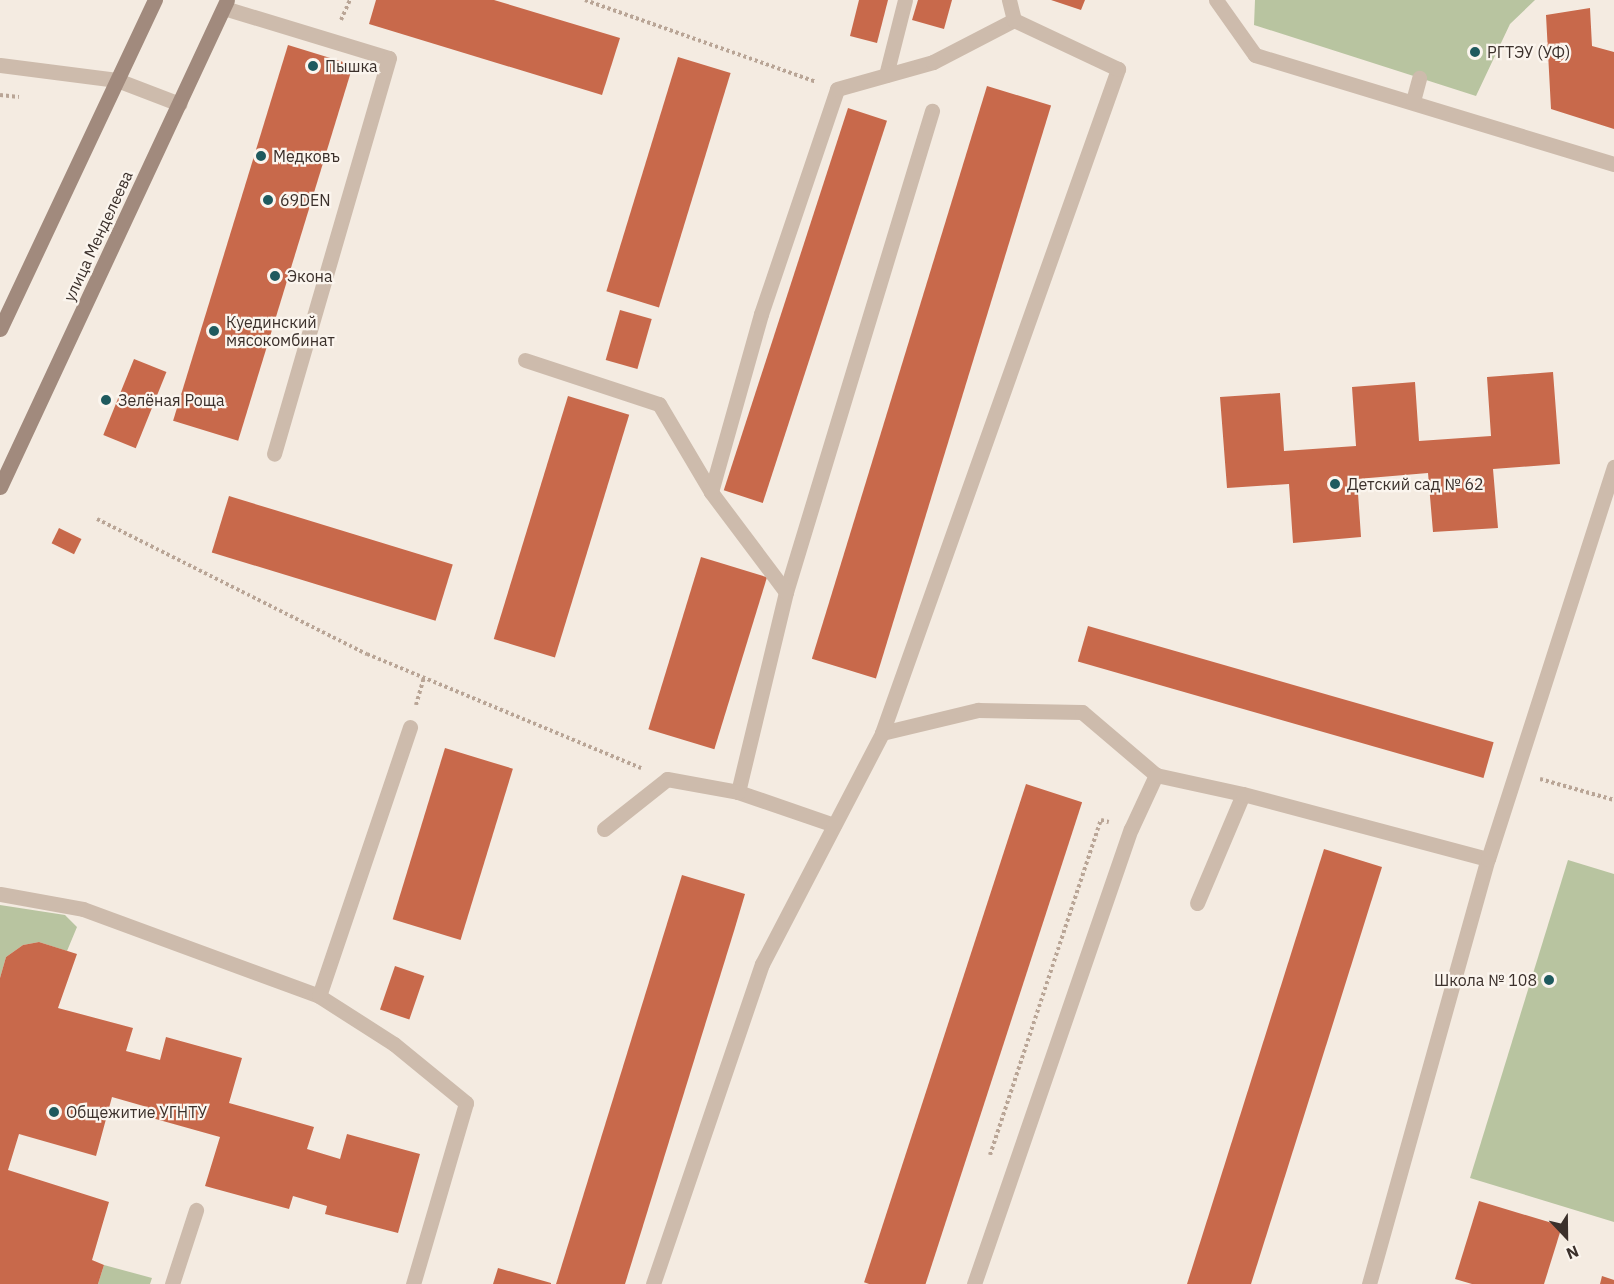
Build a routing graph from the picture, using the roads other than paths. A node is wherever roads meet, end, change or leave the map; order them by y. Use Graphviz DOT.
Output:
graph roads {
  1 [pos="155,0"];
  2 [pos="905,0"];
  3 [pos="1009,0"];
  4 [pos="1216,0"];
  5 [pos="226,4"];
  6 [pos="1014,20"];
  7 [pos="0,65"];
  8 [pos="886,75"];
  9 [pos="1419,78"];
  10 [pos="117,80"];
  11 [pos="1413,101"];
  12 [pos="180,104"];
  13 [pos="932,111"];
  14 [pos="1614,164"];
  15 [pos="0,329"];
  16 [pos="525,360"];
  17 [pos="273,454"];
  18 [pos="1614,467"];
  19 [pos="0,487"];
  20 [pos="711,492"];
  21 [pos="786,592"];
  22 [pos="410,727"];
  23 [pos="882,733"];
  24 [pos="1156,775"];
  25 [pos="738,792"];
  26 [pos="1243,794"];
  27 [pos="834,825"];
  28 [pos="604,829"];
  29 [pos="1488,859"];
  30 [pos="0,894"];
  31 [pos="1197,903"];
  32 [pos="319,996"];
  33 [pos="196,1210"];
  34 [pos="172,1284"];
  35 [pos="413,1284"];
  36 [pos="653,1284"];
  37 [pos="974,1284"];
  38 [pos="1369,1284"];
  1 -- 10 [label="main road"];
  2 -- 8 [label="street"];
  3 -- 6 [label="street"];
  4 -- 11 [label="street"];
  5 -- 12 [label="main road, улица Менделеева"];
  5 -- 17 [label="street"];
  6 -- 8 [label="street"];
  6 -- 23 [label="street"];
  7 -- 10 [label="street"];
  8 -- 20 [label="street"];
  9 -- 11 [label="street"];
  10 -- 12 [label="street"];
  10 -- 15 [label="main road"];
  11 -- 14 [label="street"];
  12 -- 19 [label="main road, улица Менделеева"];
  13 -- 21 [label="street"];
  16 -- 20 [label="street"];
  18 -- 29 [label="street"];
  20 -- 21 [label="street"];
  21 -- 25 [label="street"];
  22 -- 32 [label="street"];
  23 -- 24 [label="street"];
  23 -- 27 [label="street"];
  24 -- 26 [label="street"];
  24 -- 37 [label="street"];
  25 -- 27 [label="street"];
  25 -- 28 [label="street"];
  26 -- 29 [label="street"];
  26 -- 31 [label="street"];
  27 -- 36 [label="street"];
  29 -- 38 [label="street"];
  30 -- 32 [label="street"];
  32 -- 35 [label="street"];
  33 -- 34 [label="street"];
}
